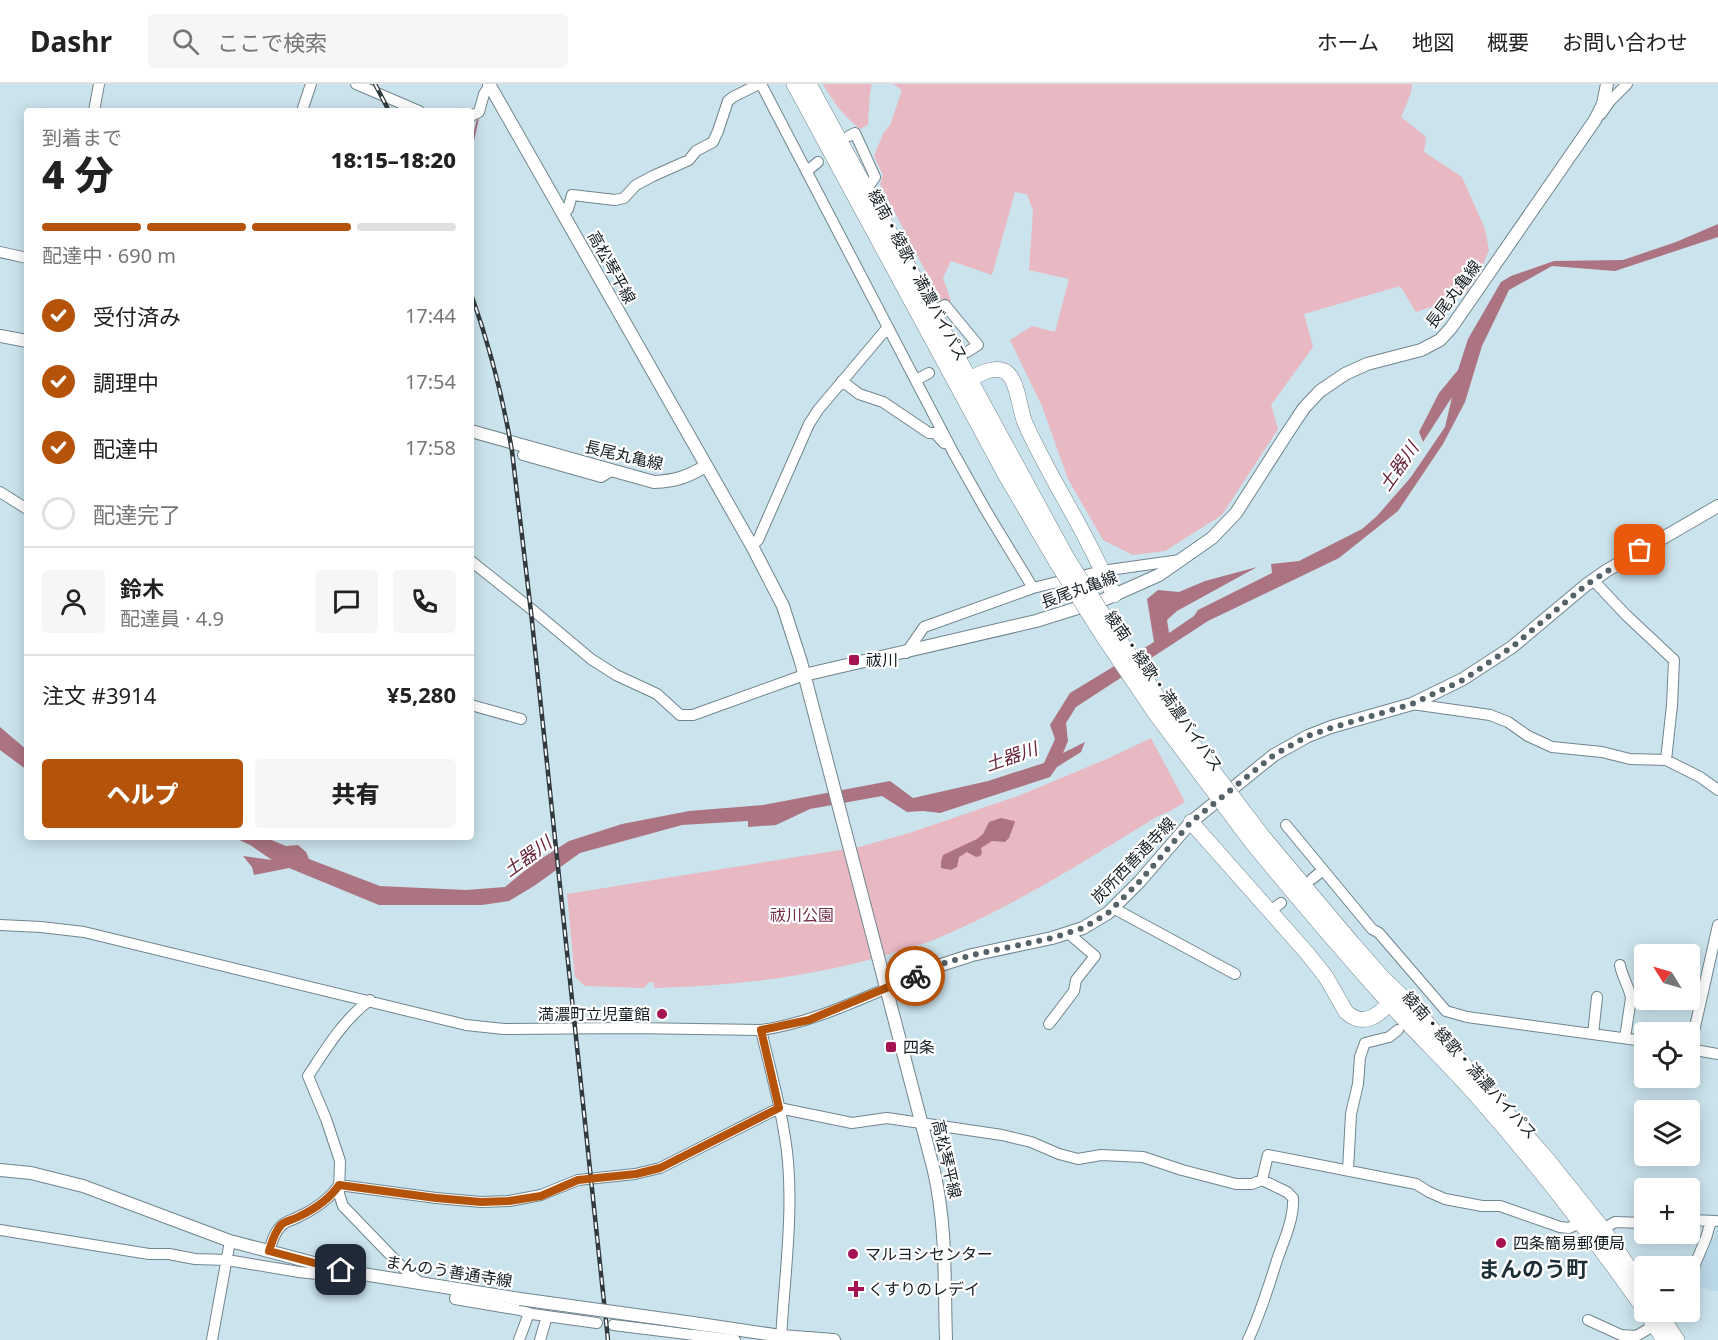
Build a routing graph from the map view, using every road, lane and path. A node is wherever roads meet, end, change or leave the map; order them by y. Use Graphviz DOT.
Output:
graph roads {
  1 [pos="99,84"];
  2 [pos="311,84"];
  3 [pos="356,84"];
  4 [pos="490,84"];
  5 [pos="760,84"];
  6 [pos="794,84"];
  7 [pos="809,84"];
  8 [pos="1607,84"];
  9 [pos="1628,84"];
  10 [pos="95,108"];
  11 [pos="303,108"];
  12 [pos="412,108"];
  13 [pos="474,114"];
  14 [pos="849,136"];
  15 [pos="1583,139"];
  16 [pos="818,162"];
  17 [pos="807,171"];
  18 [pos="859,189"];
  19 [pos="563,214"];
  20 [pos="0,252"];
  21 [pos="24,257"];
  22 [pos="932,311"];
  23 [pos="888,327"];
  24 [pos="0,336"];
  25 [pos="24,340"];
  26 [pos="967,352"];
  27 [pos="929,373"];
  28 [pos="916,380"];
  29 [pos="842,381"];
  30 [pos="964,383"];
  31 [pos="474,432"];
  32 [pos="953,452"];
  33 [pos="523,455"];
  34 [pos="706,466"];
  35 [pos="611,471"];
  36 [pos="0,492"];
  37 [pos="1718,506"];
  38 [pos="24,507"];
  39 [pos="752,546"];
  40 [pos="1181,560"];
  41 [pos="474,563"];
  42 [pos="1102,572"];
  43 [pos="1593,580"];
  44 [pos="1033,588"];
  45 [pos="1114,595"];
  46 [pos="906,653"];
  47 [pos="805,681"];
  48 [pos="1412,704"];
  49 [pos="474,706"];
  50 [pos="522,718"];
  51 [pos="1666,760"];
  52 [pos="1718,790"];
  53 [pos="1191,822"];
  54 [pos="1286,825"];
  55 [pos="1323,870"];
  56 [pos="1312,879"];
  57 [pos="1113,908"];
  58 [pos="0,925"];
  59 [pos="1718,925"];
  60 [pos="1068,933"];
  61 [pos="1620,965"];
  62 [pos="1235,974"];
  63 [pos="885,989"];
  64 [pos="1434,996"];
  65 [pos="1597,997"];
  66 [pos="1394,998"];
  67 [pos="370,1000"];
  68 [pos="1425,1005"];
  69 [pos="1696,1022"];
  70 [pos="1049,1024"];
  71 [pos="761,1030"];
  72 [pos="1398,1030"];
  73 [pos="1593,1034"];
  74 [pos="1625,1038"];
  75 [pos="1634,1039"];
  76 [pos="1700,1051"];
  77 [pos="1718,1054"];
  78 [pos="779,1108"];
  79 [pos="922,1123"];
  80 [pos="0,1170"];
  81 [pos="1348,1170"];
  82 [pos="1262,1180"];
  83 [pos="339,1185"];
  84 [pos="1700,1220"];
  85 [pos="1715,1221"];
  86 [pos="1582,1222"];
  87 [pos="1634,1223"];
  88 [pos="1603,1229"];
  89 [pos="0,1230"];
  90 [pos="230,1241"];
  91 [pos="269,1251"];
  92 [pos="1699,1256"];
  93 [pos="226,1260"];
  94 [pos="341,1270"];
  95 [pos="1634,1275"];
  96 [pos="421,1284"];
  97 [pos="457,1289"];
  98 [pos="1634,1295"];
  99 [pos="529,1313"];
  100 [pos="547,1316"];
  101 [pos="1588,1320"];
  102 [pos="597,1323"];
  103 [pos="613,1325"];
  104 [pos="1662,1326"];
  105 [pos="781,1338"];
  106 [pos="212,1340"];
  107 [pos="519,1340"];
  108 [pos="540,1340"];
  109 [pos="735,1340"];
  110 [pos="834,1340"];
  111 [pos="946,1340"];
  112 [pos="1248,1340"];
  113 [pos="1677,1340"];
  1 -- 10 [label="street"];
  2 -- 11 [label="street"];
  3 -- 12 [label="street"];
  4 -- 13 [label="street"];
  4 -- 19 [label="main road, 高松琴平線"];
  5 -- 17 [label="street"];
  5 -- 19 [label="street"];
  6 -- 18 [label="highway, 綾南・綾歌・満濃バイパス"];
  7 -- 18 [label="highway, 綾南・綾歌・満濃バイパス"];
  8 -- 15 [label="main road, 長尾丸亀線"];
  9 -- 15 [label="street"];
  14 -- 18 [label="street"];
  15 -- 40 [label="main road, 長尾丸亀線"];
  16 -- 17 [label="street"];
  17 -- 23 [label="street"];
  18 -- 22 [label="highway, 綾南・綾歌・満濃バイパス"];
  18 -- 30 [label="highway, 綾南・綾歌・満濃バイパス"];
  19 -- 34 [label="main road, 高松琴平線"];
  20 -- 21 [label="street"];
  22 -- 26 [label="street"];
  22 -- 30 [label="highway, 綾南・綾歌・満濃バイパス"];
  23 -- 28 [label="street"];
  23 -- 29 [label="street"];
  24 -- 25 [label="main road"];
  27 -- 28 [label="street"];
  28 -- 32 [label="street"];
  29 -- 32 [label="street"];
  29 -- 39 [label="street"];
  30 -- 42 [label="highway"];
  30 -- 66 [label="highway, 綾南・綾歌・満濃バイパス, bridge"];
  31 -- 35 [label="main road, 長尾丸亀線"];
  32 -- 44 [label="street"];
  33 -- 35 [label="street"];
  34 -- 35 [label="main road, 長尾丸亀線"];
  34 -- 39 [label="main road"];
  36 -- 38 [label="street"];
  37 -- 43 [label="main road, 炭所西善通寺線"];
  39 -- 47 [label="main road"];
  40 -- 42 [label="street"];
  40 -- 45 [label="main road, 長尾丸亀線"];
  41 -- 47 [label="street"];
  42 -- 44 [label="street"];
  42 -- 45 [label="highway"];
  43 -- 48 [label="main road, 炭所西善通寺線"];
  43 -- 51 [label="street"];
  44 -- 46 [label="street"];
  45 -- 46 [label="main road, 長尾丸亀線"];
  46 -- 47 [label="main road, 長尾丸亀線"];
  47 -- 63 [label="main road"];
  48 -- 51 [label="street"];
  48 -- 53 [label="main road, 炭所西善通寺線"];
  49 -- 50 [label="street"];
  51 -- 52 [label="street"];
  53 -- 57 [label="main road, 炭所西善通寺線"];
  53 -- 66 [label="highway"];
  54 -- 55 [label="street"];
  55 -- 56 [label="street"];
  55 -- 64 [label="street"];
  57 -- 60 [label="main road, 炭所西善通寺線"];
  57 -- 62 [label="street"];
  58 -- 67 [label="street"];
  59 -- 69 [label="street"];
  60 -- 63 [label="main road, 炭所西善通寺線"];
  60 -- 70 [label="street"];
  61 -- 74 [label="street"];
  63 -- 71 [label="street"];
  63 -- 79 [label="main road, 高松琴平線"];
  64 -- 68 [label="street"];
  64 -- 73 [label="street"];
  65 -- 73 [label="street"];
  66 -- 86 [label="highway, 綾南・綾歌・満濃バイパス"];
  66 -- 88 [label="highway, 綾南・綾歌・満濃バイパス"];
  67 -- 71 [label="street"];
  67 -- 83 [label="street"];
  71 -- 78 [label="street"];
  72 -- 81 [label="street"];
  73 -- 74 [label="street"];
  74 -- 75 [label="street"];
  76 -- 77 [label="street"];
  78 -- 79 [label="street"];
  78 -- 83 [label="street"];
  78 -- 105 [label="street"];
  79 -- 82 [label="street"];
  79 -- 111 [label="main road, 高松琴平線"];
  80 -- 90 [label="main road, まんのう善通寺線"];
  81 -- 82 [label="street"];
  81 -- 86 [label="street"];
  82 -- 112 [label="street"];
  83 -- 91 [label="street"];
  83 -- 96 [label="street"];
  84 -- 85 [label="street"];
  85 -- 92 [label="street"];
  86 -- 98 [label="highway, 綾南・綾歌・満濃バイパス"];
  87 -- 88 [label="street"];
  88 -- 95 [label="highway, 綾南・綾歌・満濃バイパス"];
  89 -- 93 [label="street"];
  90 -- 91 [label="main road, まんのう善通寺線"];
  90 -- 93 [label="street"];
  91 -- 94 [label="main road, まんのう善通寺線"];
  93 -- 94 [label="street"];
  93 -- 106 [label="street"];
  94 -- 96 [label="main road, まんのう善通寺線"];
  96 -- 97 [label="main road, まんのう善通寺線"];
  97 -- 99 [label="street"];
  97 -- 105 [label="main road, まんのう善通寺線, bridge"];
  99 -- 100 [label="street"];
  99 -- 107 [label="street"];
  100 -- 102 [label="street"];
  100 -- 108 [label="street"];
  101 -- 104 [label="street"];
  103 -- 109 [label="street"];
  104 -- 113 [label="highway, 綾南・綾歌・満濃バイパス"];
  105 -- 110 [label="main road, まんのう善通寺線"];
}
